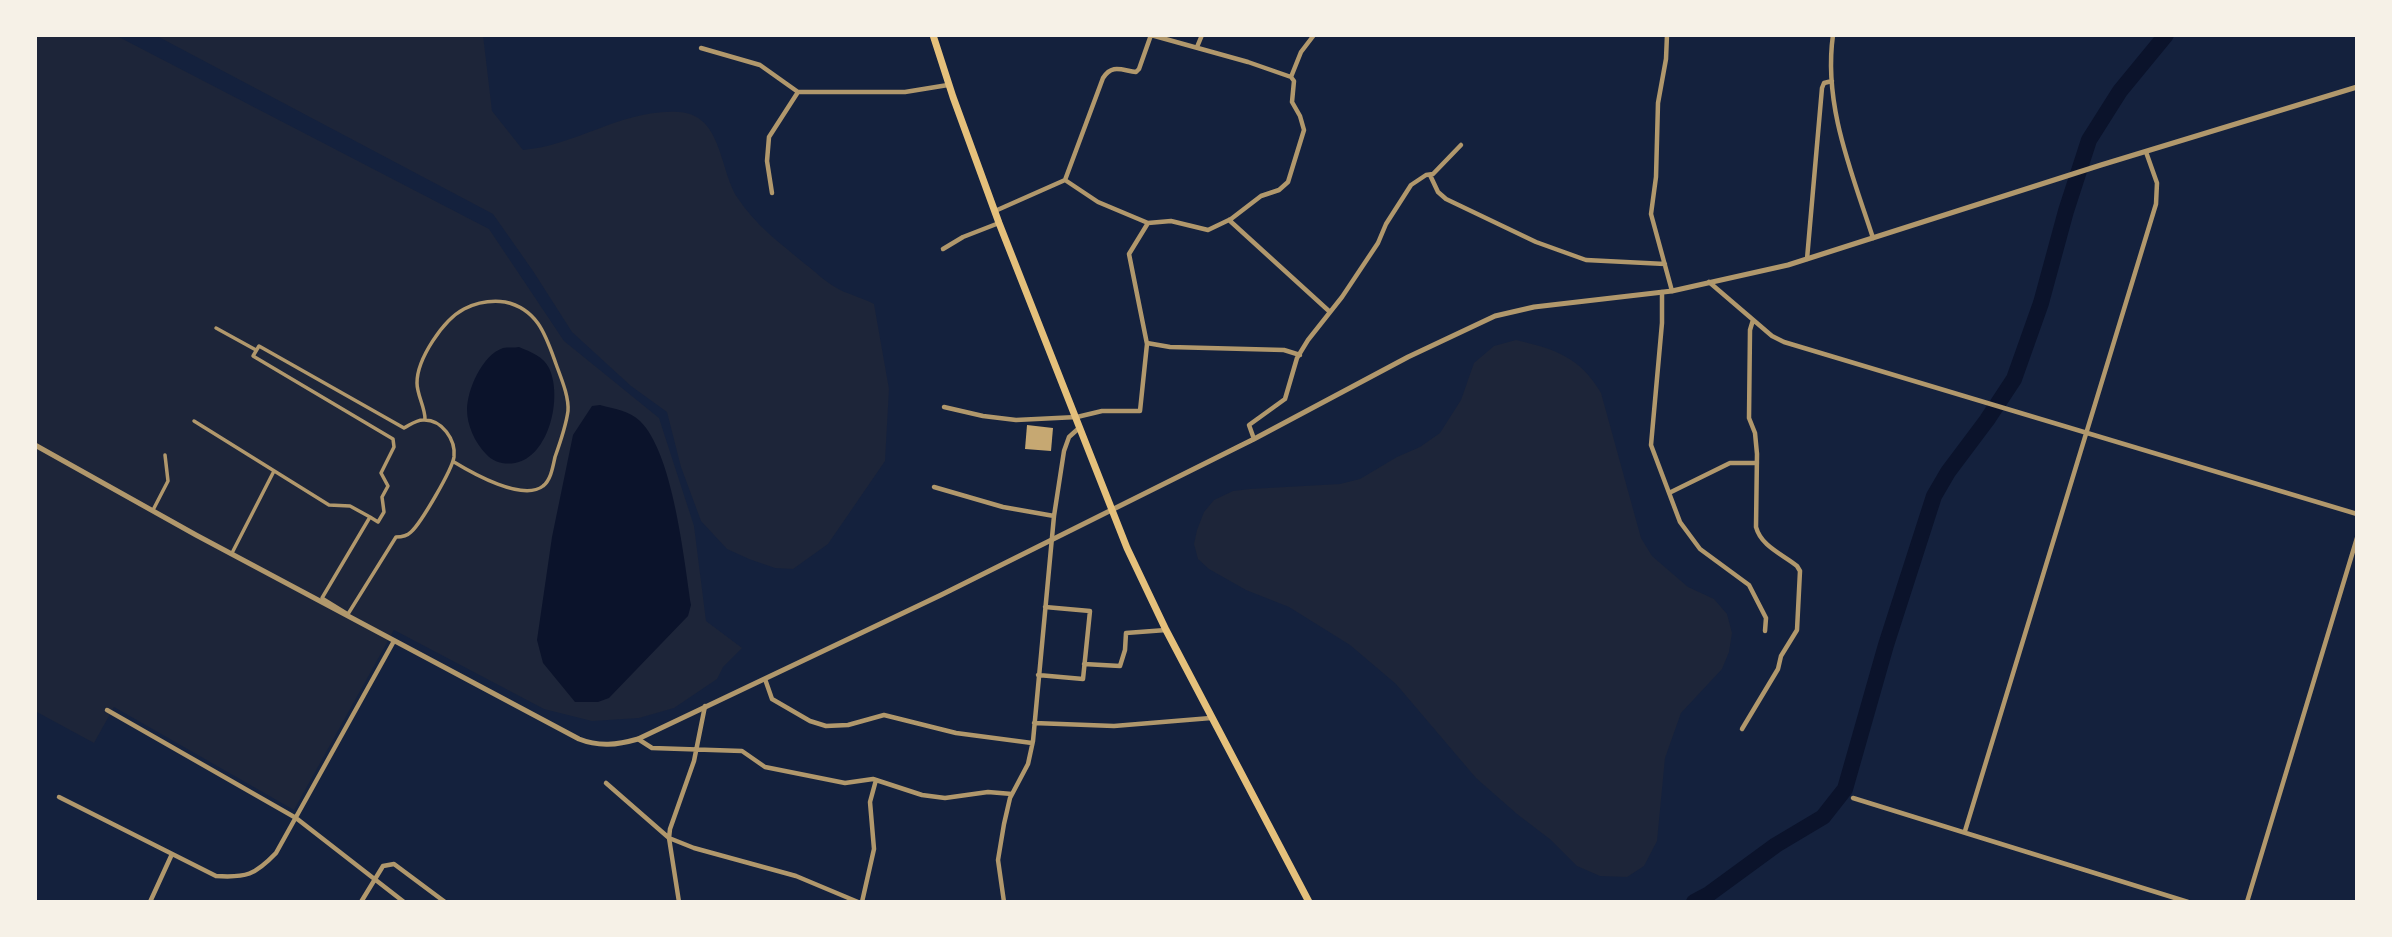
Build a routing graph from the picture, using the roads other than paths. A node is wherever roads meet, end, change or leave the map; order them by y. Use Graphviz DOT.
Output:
graph roads {
  1 [pos="933,35"];
  2 [pos="1151,35"];
  3 [pos="1202,35"];
  4 [pos="1314,35"];
  5 [pos="1667,35"];
  6 [pos="1833,35"];
  7 [pos="1197,47"];
  8 [pos="701,48"];
  9 [pos="1291,76"];
  10 [pos="1832,81"];
  11 [pos="949,85"];
  12 [pos="2357,87"];
  13 [pos="798,92"];
  14 [pos="1461,145"];
  15 [pos="2146,152"];
  16 [pos="1430,174"];
  17 [pos="1065,180"];
  18 [pos="772,193"];
  19 [pos="995,211"];
  20 [pos="1229,220"];
  21 [pos="999,223"];
  22 [pos="1148,223"];
  23 [pos="1873,238"];
  24 [pos="943,248"];
  25 [pos="1807,258"];
  26 [pos="1665,264"];
  27 [pos="1709,282"];
  28 [pos="1672,291"];
  29 [pos="1662,292"];
  30 [pos="1330,312"];
  31 [pos="1753,320"];
  32 [pos="216,328"];
  33 [pos="1147,342"];
  34 [pos="256,350"];
  35 [pos="1300,355"];
  36 [pos="944,407"];
  37 [pos="1077,417"];
  38 [pos="425,419"];
  39 [pos="194,421"];
  40 [pos="1079,428"];
  41 [pos="2086,431"];
  42 [pos="1254,439"];
  43 [pos="35,445"];
  44 [pos="165,455"];
  45 [pos="453,462"];
  46 [pos="1757,463"];
  47 [pos="274,471"];
  48 [pos="934,487"];
  49 [pos="1669,493"];
  50 [pos="153,510"];
  51 [pos="1111,511"];
  52 [pos="2357,514"];
  53 [pos="1054,516"];
  54 [pos="370,517"];
  55 [pos="2357,538"];
  56 [pos="1051,541"];
  57 [pos="232,553"];
  58 [pos="1045,607"];
  59 [pos="1166,631"];
  60 [pos="1765,631"];
  61 [pos="394,641"];
  62 [pos="1084,664"];
  63 [pos="1038,675"];
  64 [pos="765,679"];
  65 [pos="705,706"];
  66 [pos="107,710"];
  67 [pos="1211,718"];
  68 [pos="1034,723"];
  69 [pos="1742,729"];
  70 [pos="638,739"];
  71 [pos="1032,743"];
  72 [pos="696,751"];
  73 [pos="876,780"];
  74 [pos="606,783"];
  75 [pos="1012,794"];
  76 [pos="59,797"];
  77 [pos="1853,798"];
  78 [pos="296,818"];
  79 [pos="1965,831"];
  80 [pos="669,838"];
  81 [pos="172,854"];
  82 [pos="374,879"];
  83 [pos="150,902"];
  84 [pos="361,902"];
  85 [pos="404,902"];
  86 [pos="445,902"];
  87 [pos="679,902"];
  88 [pos="860,902"];
  89 [pos="1004,902"];
  90 [pos="1309,902"];
  91 [pos="2188,902"];
  92 [pos="2247,902"];
  1 -- 11 [label="main road"];
  2 -- 7 [label="street"];
  2 -- 17 [label="street"];
  3 -- 7 [label="street"];
  4 -- 9 [label="street"];
  5 -- 26 [label="street"];
  6 -- 10 [label="street"];
  7 -- 9 [label="street"];
  8 -- 13 [label="street"];
  9 -- 20 [label="street"];
  10 -- 23 [label="street"];
  10 -- 25 [label="street"];
  11 -- 13 [label="street"];
  11 -- 19 [label="main road"];
  12 -- 15 [label="street"];
  13 -- 18 [label="street"];
  14 -- 16 [label="street"];
  15 -- 23 [label="street"];
  15 -- 41 [label="street"];
  16 -- 26 [label="street"];
  16 -- 30 [label="street"];
  17 -- 19 [label="street"];
  17 -- 22 [label="street"];
  19 -- 21 [label="main road"];
  20 -- 22 [label="street"];
  20 -- 30 [label="street"];
  21 -- 24 [label="street"];
  21 -- 37 [label="main road"];
  22 -- 33 [label="street"];
  23 -- 25 [label="street"];
  25 -- 27 [label="street"];
  26 -- 28 [label="street"];
  27 -- 28 [label="street"];
  27 -- 31 [label="street"];
  28 -- 29 [label="street"];
  29 -- 42 [label="street"];
  29 -- 49 [label="street"];
  30 -- 35 [label="street"];
  31 -- 41 [label="street"];
  31 -- 46 [label="street"];
  32 -- 34 [label="street"];
  33 -- 35 [label="street"];
  33 -- 37 [label="street"];
  34 -- 38 [label="street"];
  34 -- 54 [label="street"];
  35 -- 42 [label="street"];
  36 -- 37 [label="street"];
  37 -- 40 [label="main road"];
  38 -- 45 [label="street"];
  38 -- 45 [label="street"];
  39 -- 47 [label="street"];
  40 -- 51 [label="main road"];
  40 -- 53 [label="street"];
  41 -- 52 [label="street"];
  41 -- 79 [label="street"];
  42 -- 51 [label="street"];
  43 -- 50 [label="street"];
  44 -- 50 [label="street"];
  45 -- 54 [label="street"];
  46 -- 49 [label="street"];
  46 -- 69 [label="street"];
  47 -- 54 [label="street"];
  47 -- 57 [label="street"];
  48 -- 53 [label="street"];
  49 -- 60 [label="street"];
  50 -- 57 [label="street"];
  51 -- 56 [label="street"];
  51 -- 59 [label="main road"];
  53 -- 56 [label="street"];
  55 -- 92 [label="street"];
  56 -- 58 [label="street"];
  56 -- 64 [label="street"];
  57 -- 61 [label="street"];
  58 -- 62 [label="street"];
  58 -- 63 [label="street"];
  59 -- 62 [label="street"];
  59 -- 67 [label="main road"];
  61 -- 70 [label="street"];
  61 -- 78 [label="street"];
  62 -- 63 [label="street"];
  63 -- 68 [label="street"];
  64 -- 65 [label="street"];
  64 -- 71 [label="street"];
  65 -- 70 [label="street"];
  65 -- 72 [label="street"];
  66 -- 78 [label="street"];
  67 -- 68 [label="street"];
  67 -- 90 [label="main road"];
  68 -- 71 [label="street"];
  70 -- 72 [label="street"];
  71 -- 75 [label="street"];
  72 -- 73 [label="street"];
  72 -- 80 [label="street"];
  73 -- 75 [label="street"];
  73 -- 88 [label="street"];
  74 -- 80 [label="street"];
  75 -- 89 [label="street"];
  76 -- 81 [label="street"];
  77 -- 79 [label="street"];
  78 -- 81 [label="street"];
  78 -- 82 [label="street"];
  79 -- 91 [label="street"];
  80 -- 87 [label="street"];
  80 -- 88 [label="street"];
  81 -- 83 [label="street"];
  82 -- 84 [label="street"];
  82 -- 85 [label="street"];
  82 -- 86 [label="street"];
}
